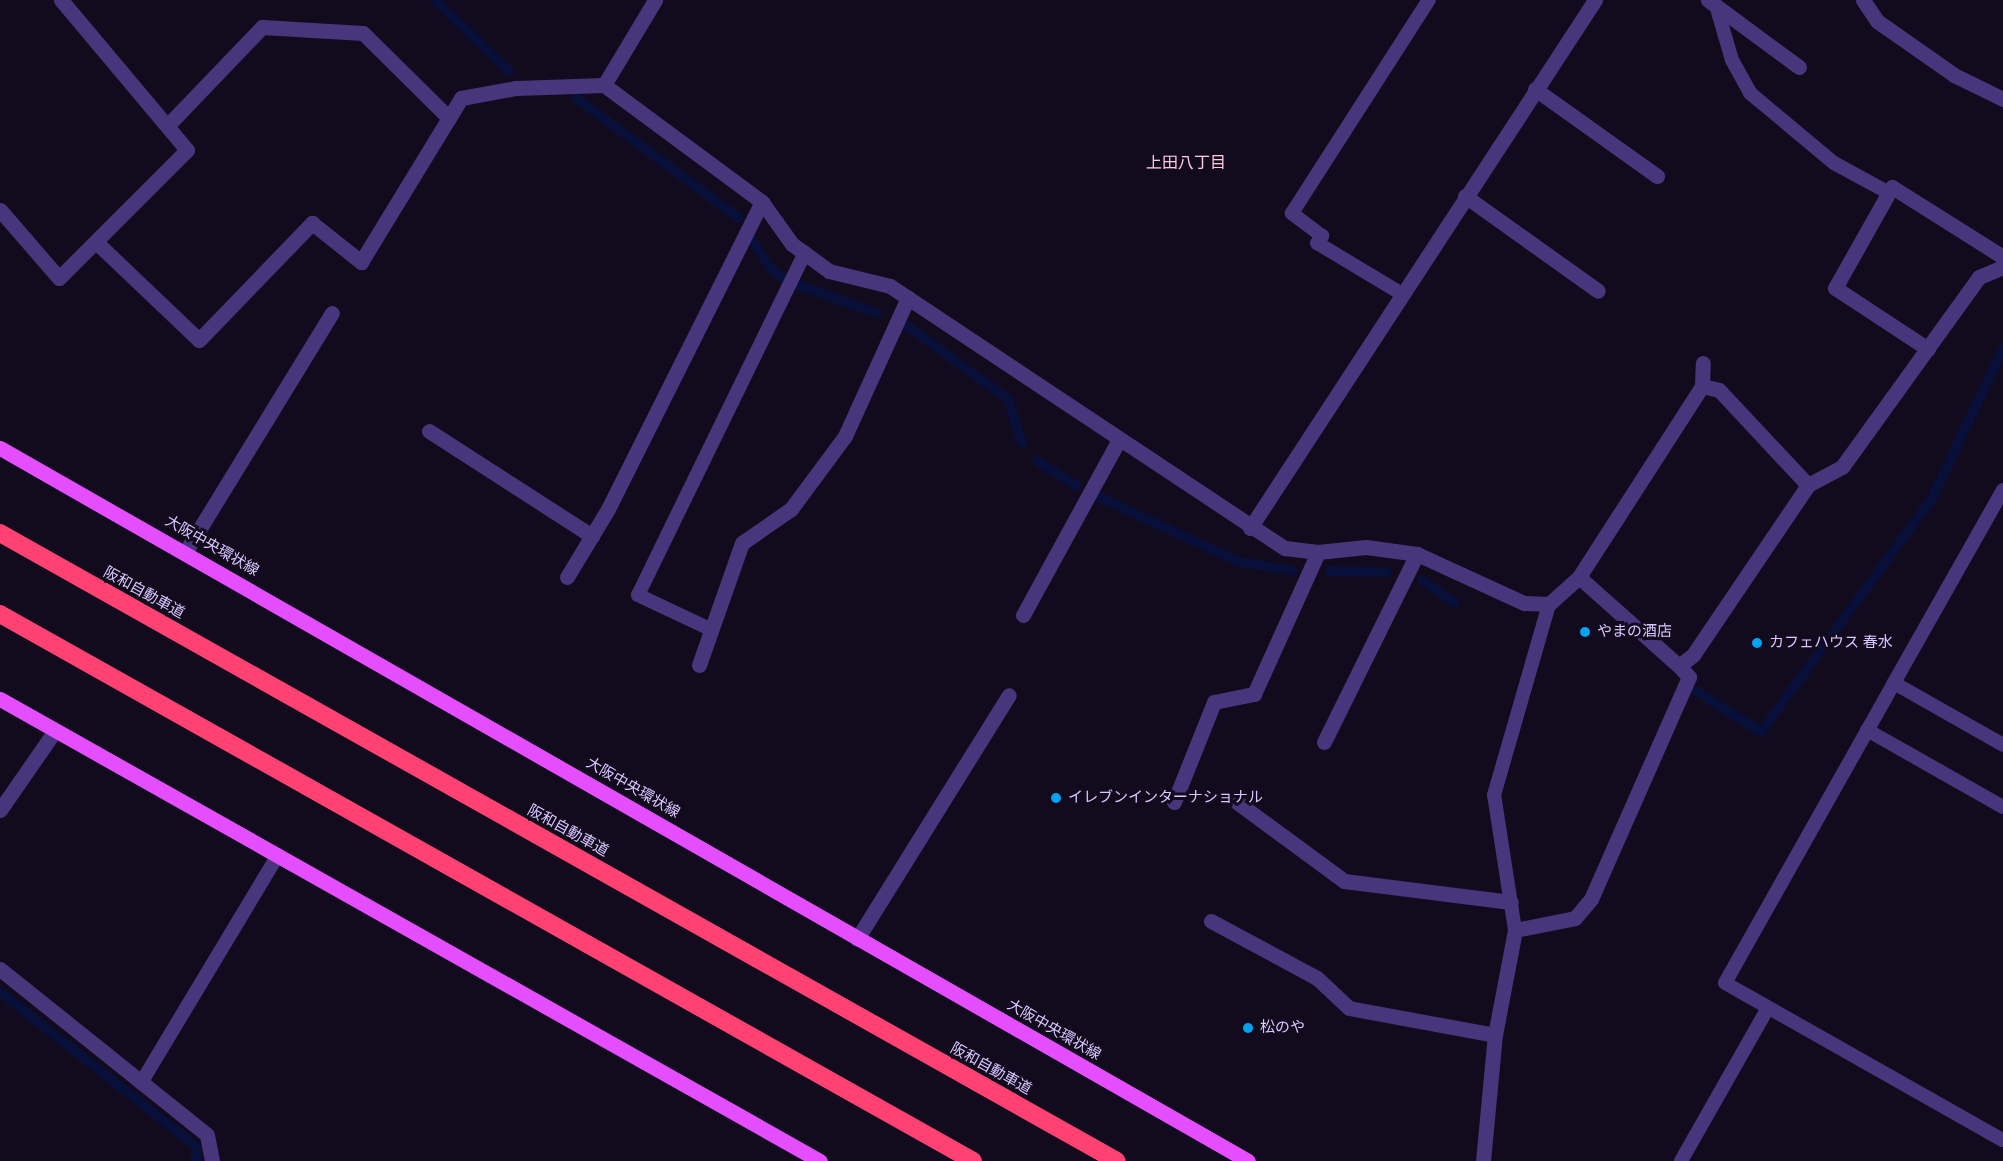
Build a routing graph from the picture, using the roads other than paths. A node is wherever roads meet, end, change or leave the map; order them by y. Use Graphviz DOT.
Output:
graph roads {
  1 [pos="61,0"];
  2 [pos="655,0"];
  3 [pos="1429,0"];
  4 [pos="1594,0"];
  5 [pos="1863,0"];
  6 [pos="1712,3"];
  7 [pos="1799,67"];
  8 [pos="604,85"];
  9 [pos="1535,89"];
  10 [pos="2003,99"];
  11 [pos="449,118"];
  12 [pos="168,125"];
  13 [pos="1657,176"];
  14 [pos="1889,193"];
  15 [pos="1465,196"];
  16 [pos="762,202"];
  17 [pos="0,210"];
  18 [pos="96,242"];
  19 [pos="805,254"];
  20 [pos="2003,257"];
  21 [pos="2003,267"];
  22 [pos="1598,291"];
  23 [pos="1402,294"];
  24 [pos="908,298"];
  25 [pos="332,313"];
  26 [pos="1928,349"];
  27 [pos="1703,363"];
  28 [pos="1702,386"];
  29 [pos="429,431"];
  30 [pos="1119,440"];
  31 [pos="0,448"];
  32 [pos="1808,485"];
  33 [pos="2003,490"];
  34 [pos="1250,528"];
  35 [pos="0,534"];
  36 [pos="592,536"];
  37 [pos="186,551"];
  38 [pos="1318,552"];
  39 [pos="1417,554"];
  40 [pos="567,577"];
  41 [pos="1580,577"];
  42 [pos="1550,604"];
  43 [pos="0,614"];
  44 [pos="1023,615"];
  45 [pos="711,630"];
  46 [pos="699,665"];
  47 [pos="1679,666"];
  48 [pos="1894,683"];
  49 [pos="1009,694"];
  50 [pos="0,699"];
  51 [pos="1867,730"];
  52 [pos="54,732"];
  53 [pos="1324,742"];
  54 [pos="2003,745"];
  55 [pos="1174,802"];
  56 [pos="1238,803"];
  57 [pos="2003,807"];
  58 [pos="0,810"];
  59 [pos="278,855"];
  60 [pos="1511,902"];
  61 [pos="1212,921"];
  62 [pos="1515,930"];
  63 [pos="857,939"];
  64 [pos="0,969"];
  65 [pos="1768,1008"];
  66 [pos="1495,1035"];
  67 [pos="141,1083"];
  68 [pos="2003,1140"];
  69 [pos="212,1161"];
  70 [pos="820,1161"];
  71 [pos="973,1161"];
  72 [pos="1117,1161"];
  73 [pos="1248,1161"];
  74 [pos="1483,1161"];
  75 [pos="1682,1161"];
  1 -- 12 [label="street"];
  2 -- 8 [label="street"];
  3 -- 23 [label="lane"];
  4 -- 9 [label="street"];
  5 -- 10 [label="street"];
  6 -- 7 [label="street"];
  6 -- 14 [label="lane"];
  8 -- 11 [label="street"];
  8 -- 16 [label="street"];
  9 -- 13 [label="street"];
  9 -- 15 [label="street"];
  11 -- 12 [label="street"];
  11 -- 18 [label="street"];
  12 -- 18 [label="street"];
  14 -- 20 [label="street"];
  14 -- 26 [label="street"];
  15 -- 22 [label="street"];
  15 -- 23 [label="street"];
  16 -- 19 [label="street"];
  16 -- 36 [label="street"];
  17 -- 18 [label="street"];
  19 -- 24 [label="street"];
  19 -- 45 [label="lane"];
  21 -- 26 [label="street"];
  23 -- 34 [label="street"];
  24 -- 30 [label="street"];
  24 -- 45 [label="street"];
  25 -- 37 [label="street"];
  26 -- 32 [label="street"];
  27 -- 28 [label="street"];
  28 -- 32 [label="street"];
  28 -- 41 [label="street"];
  29 -- 36 [label="street"];
  30 -- 34 [label="street"];
  30 -- 44 [label="street"];
  31 -- 37 [label="main road, 大阪中央環状線"];
  32 -- 47 [label="street"];
  33 -- 48 [label="lane"];
  34 -- 38 [label="street"];
  35 -- 72 [label="highway, 阪和自動車道"];
  36 -- 40 [label="street"];
  37 -- 63 [label="main road, 大阪中央環状線"];
  38 -- 39 [label="street"];
  38 -- 55 [label="street"];
  39 -- 42 [label="street"];
  39 -- 53 [label="street"];
  41 -- 42 [label="street"];
  41 -- 47 [label="street"];
  42 -- 60 [label="lane"];
  43 -- 71 [label="highway"];
  45 -- 46 [label="street"];
  47 -- 62 [label="street"];
  48 -- 51 [label="lane"];
  48 -- 54 [label="lane"];
  49 -- 63 [label="street"];
  50 -- 52 [label="main road"];
  51 -- 57 [label="lane"];
  51 -- 65 [label="lane"];
  52 -- 58 [label="street"];
  52 -- 59 [label="main road"];
  56 -- 60 [label="street"];
  59 -- 67 [label="lane"];
  59 -- 70 [label="main road"];
  60 -- 62 [label="lane"];
  61 -- 66 [label="street"];
  62 -- 66 [label="street"];
  63 -- 73 [label="main road, 大阪中央環状線"];
  64 -- 67 [label="street"];
  65 -- 68 [label="lane"];
  65 -- 75 [label="lane"];
  66 -- 74 [label="street"];
  67 -- 69 [label="street"];
}
